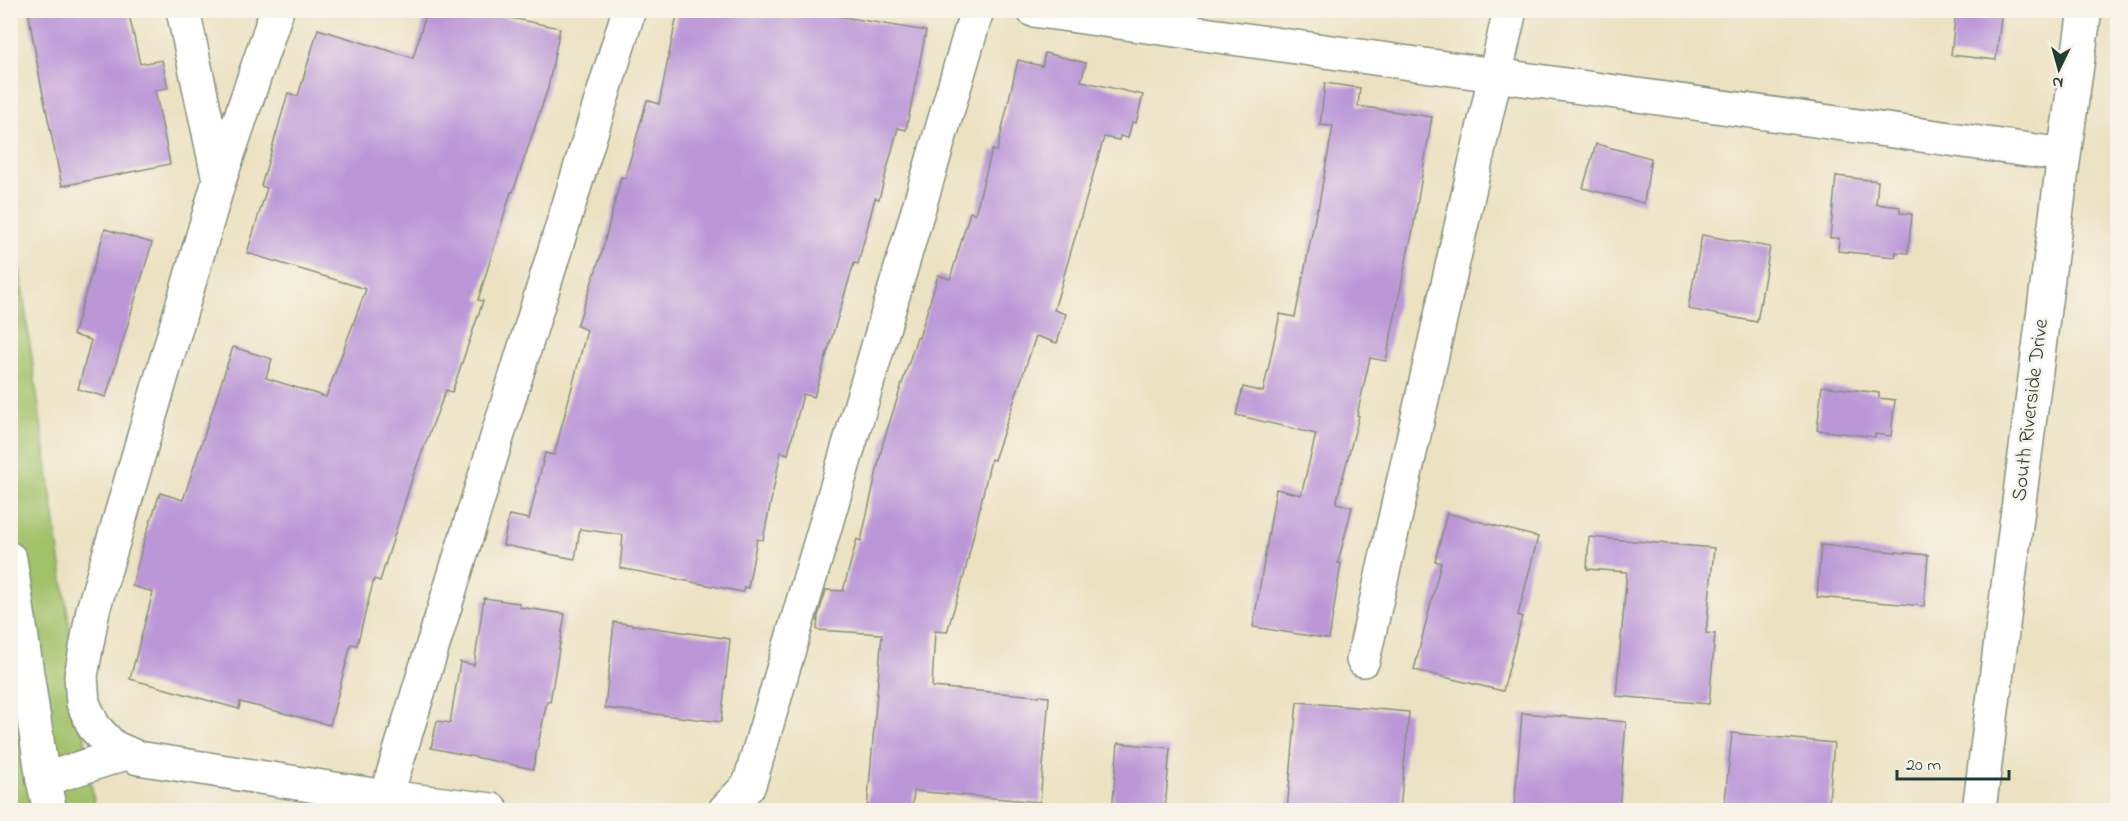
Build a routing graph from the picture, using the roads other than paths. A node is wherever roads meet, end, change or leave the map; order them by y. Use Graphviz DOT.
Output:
graph roads {
  1 [pos="183,10"];
  2 [pos="277,10"];
  3 [pos="629,10"];
  4 [pos="977,10"];
  5 [pos="1033,10"];
  6 [pos="1510,10"];
  7 [pos="2085,10"];
  8 [pos="1495,75"];
  9 [pos="2064,155"];
  10 [pos="219,181"];
  11 [pos="10,559"];
  12 [pos="1363,660"];
  13 [pos="126,753"];
  14 [pos="46,795"];
  15 [pos="386,796"];
  16 [pos="492,810"];
  17 [pos="725,810"];
  18 [pos="1979,810"];
  1 -- 10 [label="street"];
  2 -- 10 [label="street"];
  3 -- 15 [label="street"];
  4 -- 17 [label="street"];
  5 -- 8 [label="street"];
  6 -- 8 [label="street"];
  7 -- 9 [label="street, South Riverside Drive"];
  8 -- 9 [label="street"];
  8 -- 12 [label="street"];
  9 -- 18 [label="street, South Riverside Drive"];
  10 -- 13 [label="street"];
  11 -- 14 [label="street"];
  13 -- 14 [label="street"];
  13 -- 15 [label="street"];
  15 -- 16 [label="street"];
}
